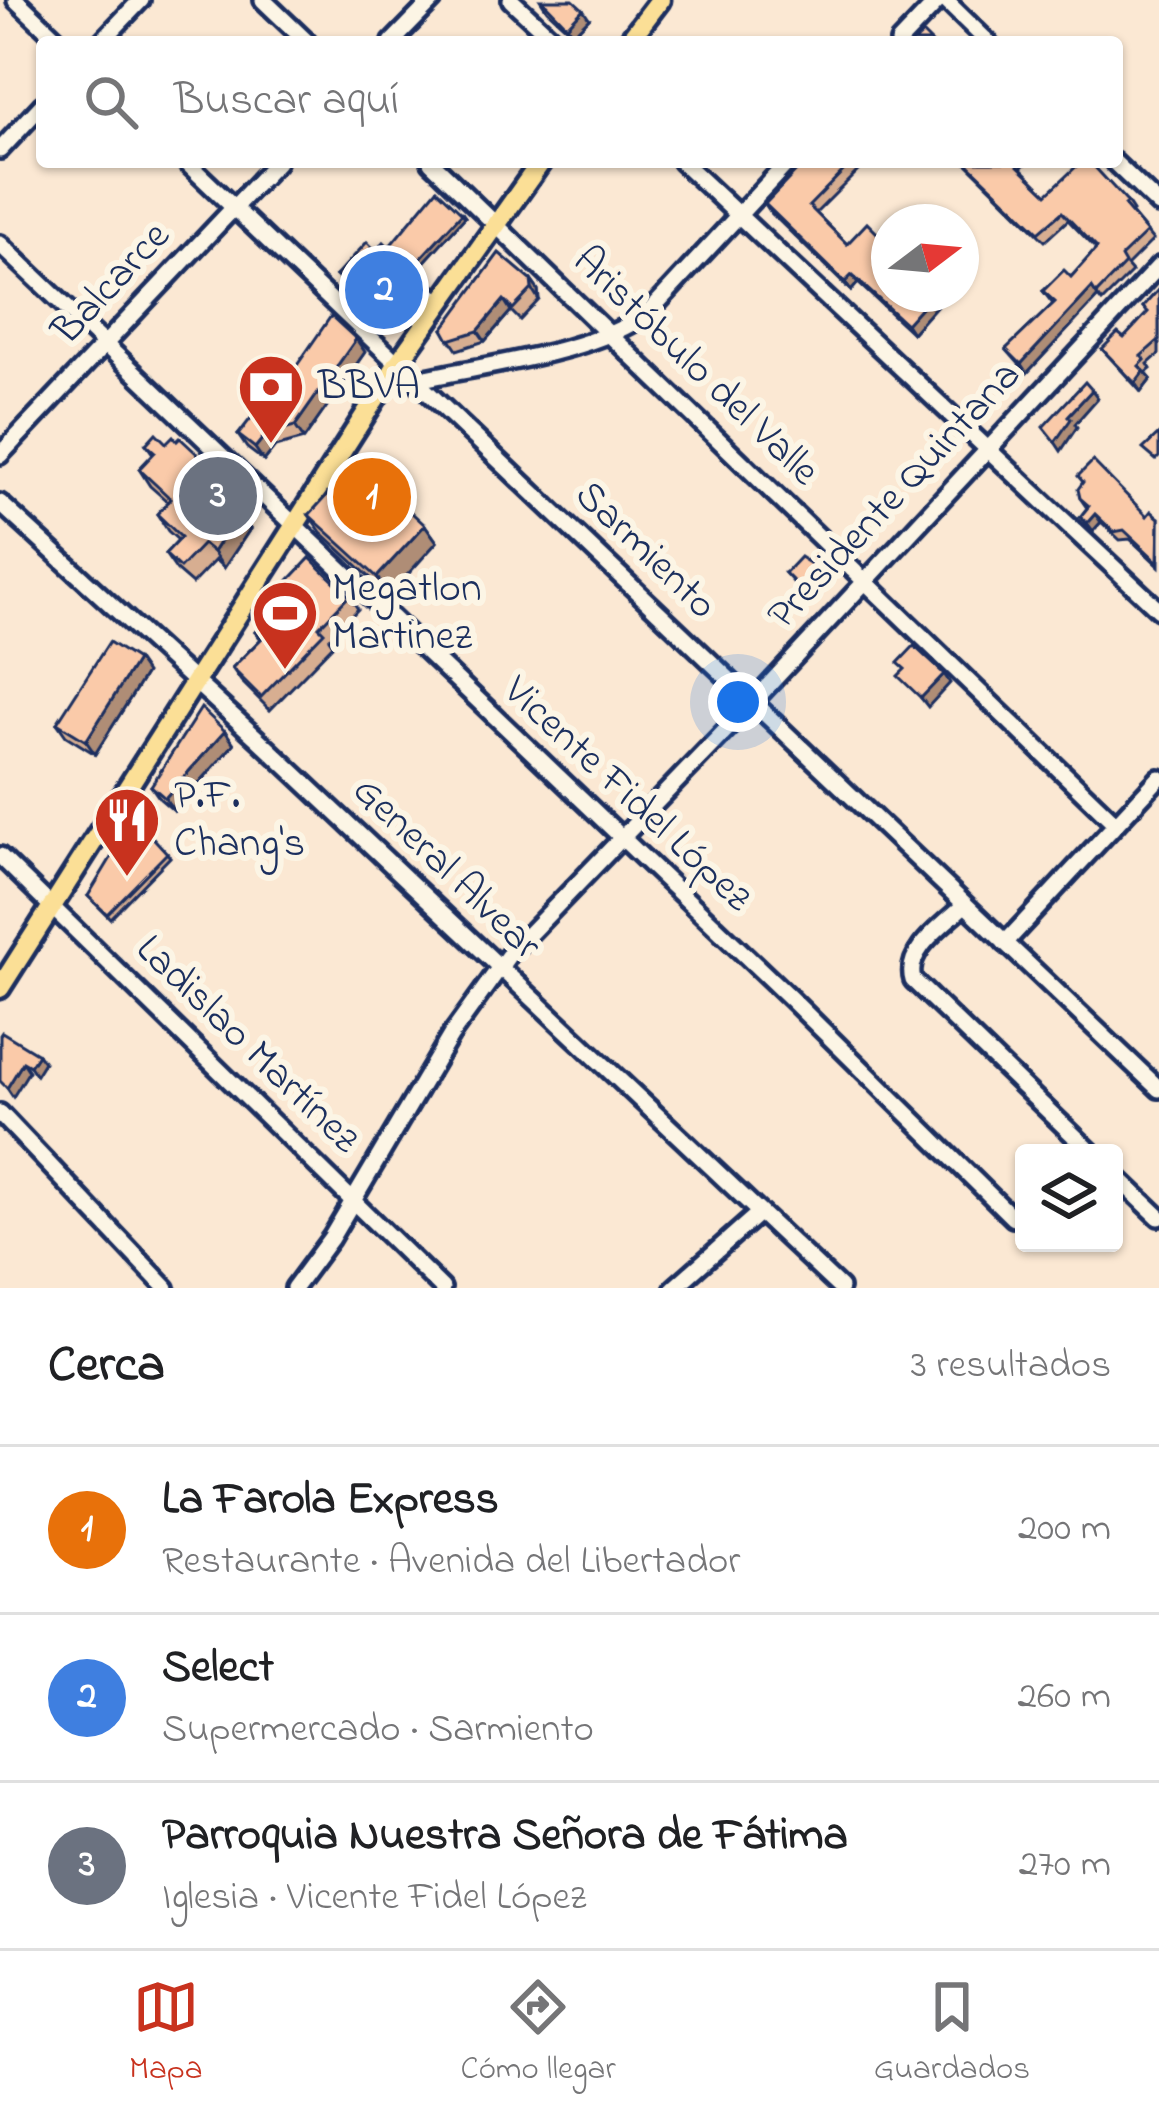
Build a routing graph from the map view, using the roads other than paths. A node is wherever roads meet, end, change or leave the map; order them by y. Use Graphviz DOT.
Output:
graph roads {
  1 [pos="16,0"];
  2 [pos="141,0"];
  3 [pos="263,0"];
  4 [pos="433,0"];
  5 [pos="511,0"];
  6 [pos="660,0"];
  7 [pos="942,0"];
  8 [pos="54,36"];
  9 [pos="107,36"];
  10 [pos="301,36"];
  11 [pos="398,36"];
  12 [pos="550,36"];
  13 [pos="633,36"];
  14 [pos="905,36"];
  15 [pos="981,36"];
  16 [pos="36,111"];
  17 [pos="0,150"];
  18 [pos="192,168"];
  19 [pos="271,168"];
  20 [pos="437,168"];
  21 [pos="537,168"];
  22 [pos="688,168"];
  23 [pos="782,168"];
  24 [pos="1120,168"];
  25 [pos="1159,206"];
  26 [pos="234,207"];
  27 [pos="738,215"];
  28 [pos="496,226"];
  29 [pos="0,244"];
  30 [pos="1159,266"];
  31 [pos="420,287"];
  32 [pos="402,303"];
  33 [pos="441,303"];
  34 [pos="363,304"];
  35 [pos="345,313"];
  36 [pos="428,323"];
  37 [pos="611,336"];
  38 [pos="108,343"];
  39 [pos="398,363"];
  40 [pos="417,380"];
  41 [pos="987,448"];
  42 [pos="0,455"];
  43 [pos="0,503"];
  44 [pos="296,525"];
  45 [pos="864,580"];
  46 [pos="1159,610"];
  47 [pos="197,684"];
  48 [pos="751,704"];
  49 [pos="1159,778"];
  50 [pos="1116,824"];
  51 [pos="620,839"];
  52 [pos="0,856"];
  53 [pos="964,905"];
  54 [pos="54,909"];
  55 [pos="1005,943"];
  56 [pos="498,968"];
  57 [pos="0,988"];
  58 [pos="1159,1089"];
  59 [pos="0,1113"];
  60 [pos="1083,1144"];
  61 [pos="1123,1182"];
  62 [pos="354,1199"];
  63 [pos="759,1214"];
  64 [pos="1159,1216"];
  65 [pos="1013,1218"];
  66 [pos="166,1288"];
  67 [pos="293,1288"];
  68 [pos="442,1288"];
  69 [pos="674,1288"];
  70 [pos="840,1288"];
  1 -- 8 [label="street"];
  2 -- 9 [label="street"];
  3 -- 10 [label="street"];
  4 -- 11 [label="street"];
  5 -- 12 [label="street"];
  6 -- 13 [label="main road"];
  7 -- 14 [label="street"];
  7 -- 15 [label="street"];
  16 -- 17 [label="street"];
  18 -- 26 [label="street, Sarmiento"];
  19 -- 26 [label="street, Balcarce"];
  20 -- 28 [label="street, Aristóbulo del Valle"];
  21 -- 28 [label="main road"];
  22 -- 27 [label="street"];
  23 -- 27 [label="street"];
  24 -- 25 [label="street"];
  26 -- 35 [label="street, Sarmiento"];
  26 -- 38 [label="street, Balcarce"];
  27 -- 37 [label="street"];
  27 -- 41 [label="street"];
  28 -- 33 [label="main road"];
  28 -- 37 [label="street, Aristóbulo del Valle"];
  29 -- 38 [label="street, Vicente Fidel López"];
  30 -- 41 [label="street, Presidente Quintana"];
  31 -- 33 [label="street"];
  32 -- 36 [label="street"];
  33 -- 36 [label="main road"];
  34 -- 35 [label="street"];
  35 -- 39 [label="street, Sarmiento"];
  36 -- 39 [label="main road"];
  37 -- 40 [label="street"];
  37 -- 45 [label="street, Aristóbulo del Valle"];
  38 -- 42 [label="street, Balcarce"];
  38 -- 44 [label="street, Vicente Fidel López"];
  39 -- 40 [label="street, Sarmiento"];
  39 -- 44 [label="main road"];
  40 -- 48 [label="street, Sarmiento"];
  41 -- 45 [label="street, Presidente Quintana"];
  41 -- 46 [label="street"];
  43 -- 47 [label="street, General Alvear"];
  44 -- 47 [label="main road"];
  44 -- 51 [label="street, Vicente Fidel López"];
  45 -- 48 [label="street, Presidente Quintana"];
  45 -- 50 [label="street, Aristóbulo del Valle"];
  47 -- 54 [label="main road"];
  47 -- 56 [label="street, General Alvear"];
  48 -- 51 [label="street, Presidente Quintana"];
  48 -- 53 [label="street, Sarmiento"];
  49 -- 50 [label="street"];
  50 -- 55 [label="street"];
  51 -- 56 [label="street, Presidente Quintana"];
  51 -- 65 [label="street, Vicente Fidel López"];
  52 -- 54 [label="street, Ladislao Martínez"];
  53 -- 55 [label="street, Sarmiento"];
  53 -- 60 [label="street"];
  54 -- 57 [label="main road"];
  54 -- 62 [label="street, Ladislao Martínez"];
  55 -- 58 [label="street, Sarmiento"];
  56 -- 62 [label="street, Presidente Quintana"];
  56 -- 63 [label="street, General Alvear"];
  59 -- 66 [label="street"];
  61 -- 64 [label="street"];
  62 -- 67 [label="street, Presidente Quintana"];
  62 -- 68 [label="street, Ladislao Martínez"];
  63 -- 69 [label="street"];
  63 -- 70 [label="street, General Alvear"];
}
